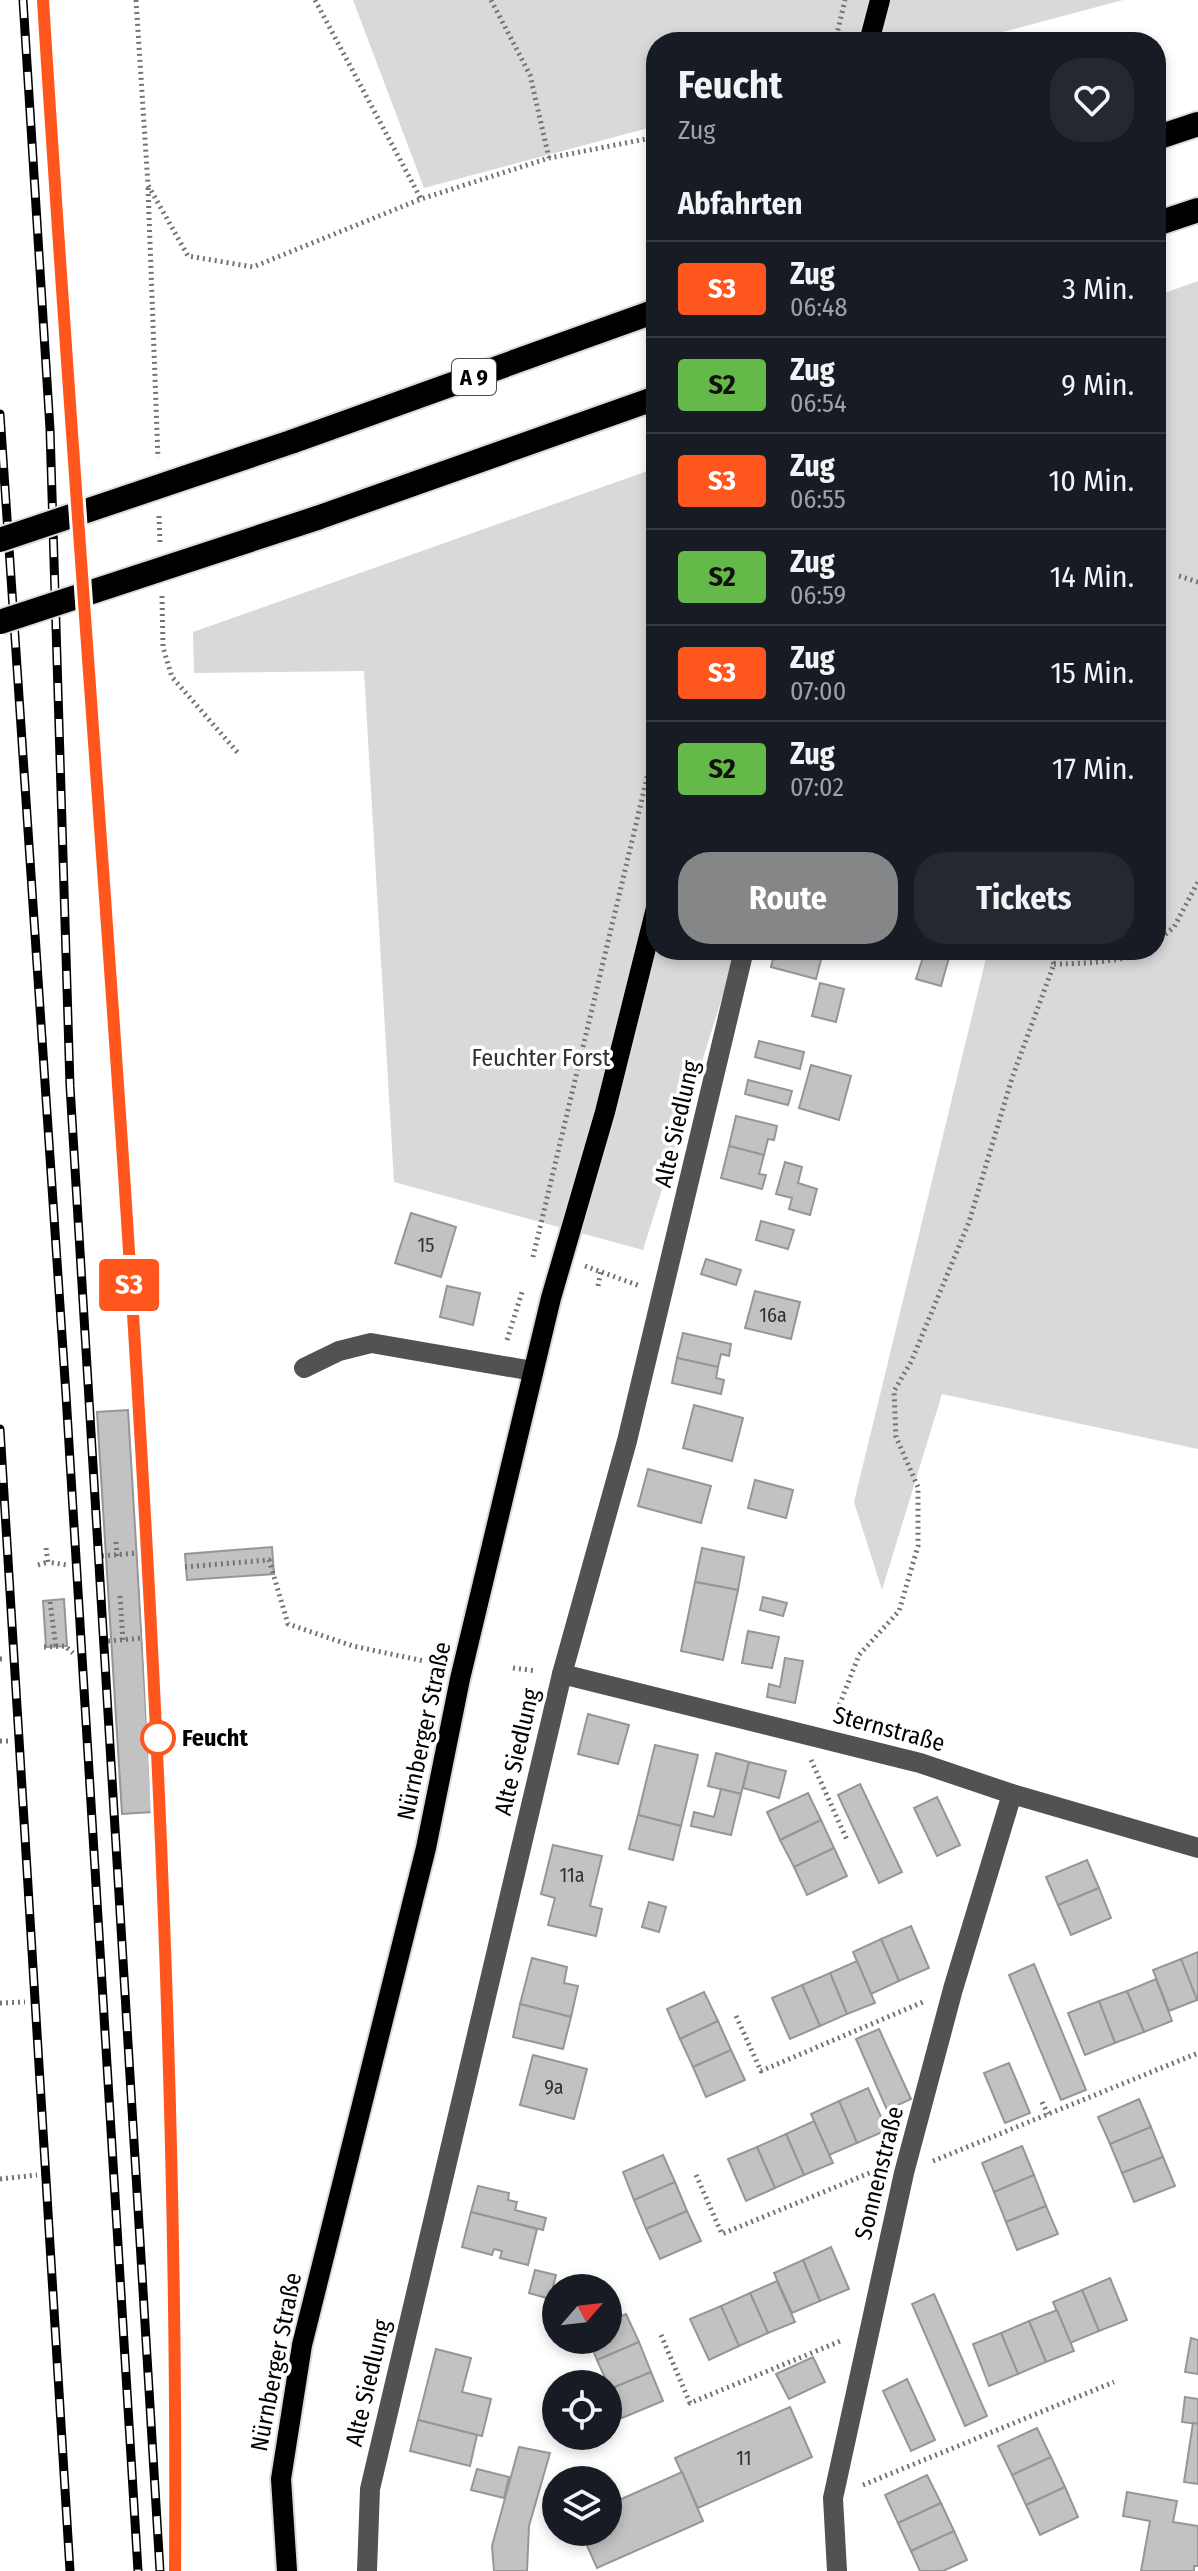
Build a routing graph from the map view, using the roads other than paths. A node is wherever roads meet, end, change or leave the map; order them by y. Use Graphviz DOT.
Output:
graph roads {
  1 [pos="880,0"];
  2 [pos="872,32"];
  3 [pos="1198,124"];
  4 [pos="1166,135"];
  5 [pos="1198,210"];
  6 [pos="1166,221"];
  7 [pos="646,315"];
  8 [pos="646,402"];
  9 [pos="0,540"];
  10 [pos="0,622"];
  11 [pos="646,948"];
  12 [pos="742,960"];
  13 [pos="304,1368"];
  14 [pos="533,1371"];
  15 [pos="562,1674"];
  16 [pos="1012,1794"];
  17 [pos="1198,1848"];
  18 [pos="287,2571"];
  19 [pos="367,2571"];
  20 [pos="837,2571"];
  1 -- 2 [label="main road"];
  3 -- 4 [label="highway"];
  5 -- 6 [label="highway"];
  7 -- 9 [label="highway, A 9, bridge"];
  8 -- 10 [label="highway, bridge"];
  11 -- 14 [label="main road, Nürnberger Straße"];
  12 -- 15 [label="street, Alte Siedlung"];
  13 -- 14 [label="street"];
  14 -- 18 [label="main road, Nürnberger Straße"];
  15 -- 16 [label="street, Sternstraße"];
  15 -- 19 [label="street, Alte Siedlung"];
  16 -- 17 [label="street, Sternstraße"];
  16 -- 20 [label="street, Sonnenstraße"];
}
